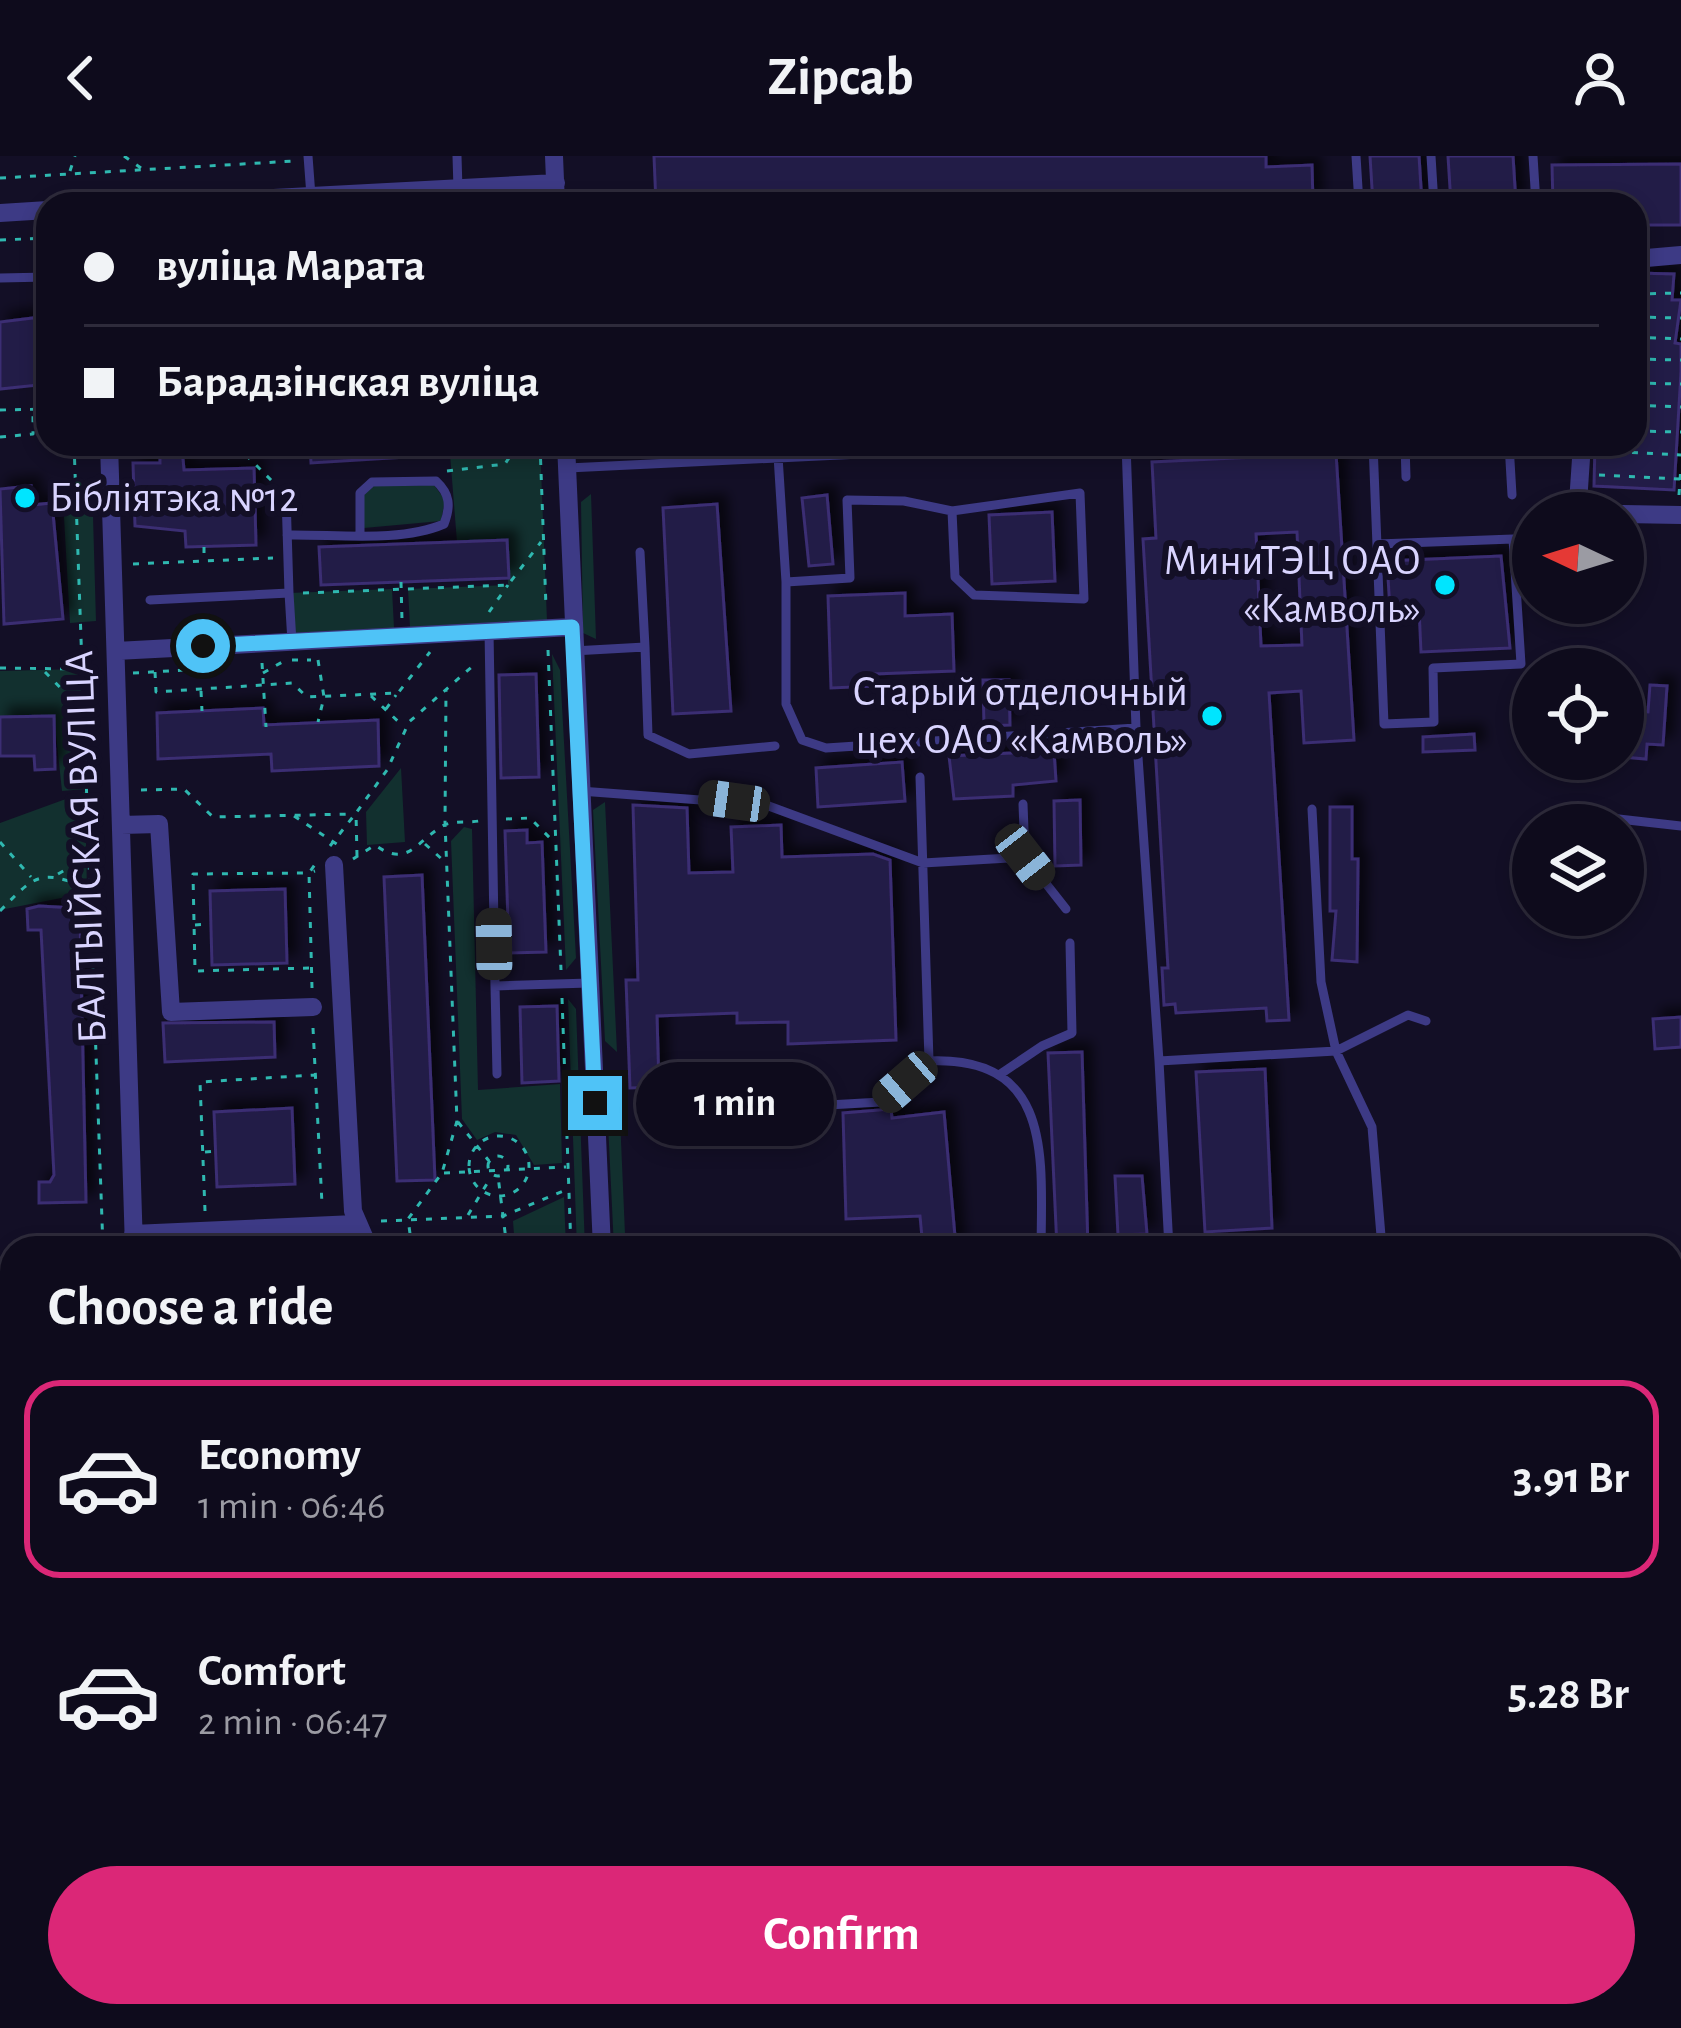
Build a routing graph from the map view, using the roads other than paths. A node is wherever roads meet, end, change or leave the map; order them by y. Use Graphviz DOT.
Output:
graph roads {
  1 [pos="457,156"];
  2 [pos="554,156"];
  3 [pos="1356,156"];
  4 [pos="1431,156"];
  5 [pos="1533,156"];
  6 [pos="308,158"];
  7 [pos="556,183"];
  8 [pos="458,188"];
  9 [pos="310,192"];
  10 [pos="384,192"];
  11 [pos="556,192"];
  12 [pos="1358,192"];
  13 [pos="1433,192"];
  14 [pos="1535,192"];
  15 [pos="36,211"];
  16 [pos="0,213"];
  17 [pos="1681,255"];
  18 [pos="1647,258"];
  19 [pos="36,277"];
  20 [pos="0,278"];
  21 [pos="109,456"];
  22 [pos="567,456"];
  23 [pos="778,456"];
  24 [pos="1126,456"];
  25 [pos="1374,456"];
  26 [pos="1405,456"];
  27 [pos="1509,456"];
  28 [pos="1582,456"];
  29 [pos="568,468"];
  30 [pos="1406,477"];
  31 [pos="1579,492"];
  32 [pos="1511,495"];
  33 [pos="286,496"];
  34 [pos="952,511"];
  35 [pos="1644,514"];
  36 [pos="1680,515"];
  37 [pos="360,533"];
  38 [pos="287,535"];
  39 [pos="1378,544"];
  40 [pos="640,552"];
  41 [pos="786,582"];
  42 [pos="289,593"];
  43 [pos="150,600"];
  44 [pos="572,627"];
  45 [pos="485,632"];
  46 [pos="285,642"];
  47 [pos="646,647"];
  48 [pos="116,651"];
  49 [pos="573,651"];
  50 [pos="1136,728"];
  51 [pos="775,746"];
  52 [pos="920,777"];
  53 [pos="580,791"];
  54 [pos="1023,804"];
  55 [pos="1312,809"];
  56 [pos="1644,822"];
  57 [pos="121,825"];
  58 [pos="1681,826"];
  59 [pos="1025,857"];
  60 [pos="923,863"];
  61 [pos="334,865"];
  62 [pos="1066,909"];
  63 [pos="1070,943"];
  64 [pos="589,983"];
  65 [pos="495,986"];
  66 [pos="313,1006"];
  67 [pos="1426,1021"];
  68 [pos="1336,1051"];
  69 [pos="929,1061"];
  70 [pos="1159,1061"];
  71 [pos="497,1074"];
  72 [pos="999,1076"];
  73 [pos="704,1112"];
  74 [pos="356,1224"];
  75 [pos="134,1236"];
  76 [pos="190,1236"];
  77 [pos="362,1236"];
  78 [pos="601,1236"];
  79 [pos="1041,1236"];
  80 [pos="1167,1236"];
  81 [pos="1381,1236"];
  1 -- 8 [label="lane"];
  2 -- 7 [label="street"];
  3 -- 12 [label="lane"];
  4 -- 13 [label="lane"];
  5 -- 14 [label="lane"];
  6 -- 9 [label="lane"];
  7 -- 8 [label="street"];
  7 -- 11 [label="street"];
  8 -- 10 [label="street"];
  15 -- 16 [label="street"];
  17 -- 18 [label="street"];
  19 -- 20 [label="lane"];
  21 -- 48 [label="street, БАЛТЫЙСКАЯ ВУЛІЦА"];
  22 -- 29 [label="street"];
  23 -- 29 [label="lane"];
  23 -- 41 [label="lane"];
  24 -- 50 [label="lane"];
  25 -- 39 [label="lane"];
  26 -- 30 [label="lane"];
  27 -- 32 [label="lane"];
  28 -- 31 [label="street"];
  29 -- 44 [label="street"];
  33 -- 38 [label="lane"];
  34 -- 34 [label="lane"];
  34 -- 41 [label="lane"];
  35 -- 36 [label="street"];
  37 -- 37 [label="lane"];
  37 -- 38 [label="lane"];
  38 -- 42 [label="lane"];
  39 -- 39 [label="lane"];
  40 -- 47 [label="lane"];
  41 -- 50 [label="lane"];
  42 -- 43 [label="lane"];
  42 -- 46 [label="lane"];
  44 -- 45 [label="street"];
  44 -- 49 [label="street"];
  45 -- 46 [label="street"];
  45 -- 65 [label="lane"];
  46 -- 48 [label="street"];
  47 -- 49 [label="lane"];
  47 -- 51 [label="lane"];
  48 -- 57 [label="street, БАЛТЫЙСКАЯ ВУЛІЦА"];
  49 -- 53 [label="street"];
  50 -- 70 [label="lane"];
  52 -- 60 [label="lane"];
  53 -- 60 [label="lane"];
  53 -- 64 [label="street"];
  54 -- 59 [label="lane"];
  55 -- 68 [label="lane"];
  56 -- 58 [label="lane"];
  57 -- 66 [label="street"];
  57 -- 75 [label="street, БАЛТЫЙСКАЯ ВУЛІЦА"];
  59 -- 60 [label="lane"];
  59 -- 62 [label="lane"];
  60 -- 69 [label="lane"];
  61 -- 74 [label="street"];
  63 -- 72 [label="lane"];
  64 -- 65 [label="lane"];
  64 -- 78 [label="street"];
  65 -- 71 [label="lane"];
  67 -- 68 [label="lane"];
  68 -- 70 [label="lane"];
  68 -- 81 [label="lane"];
  69 -- 72 [label="lane"];
  69 -- 73 [label="lane"];
  70 -- 80 [label="lane"];
  72 -- 79 [label="lane"];
  74 -- 76 [label="street"];
  74 -- 77 [label="street"];
}
